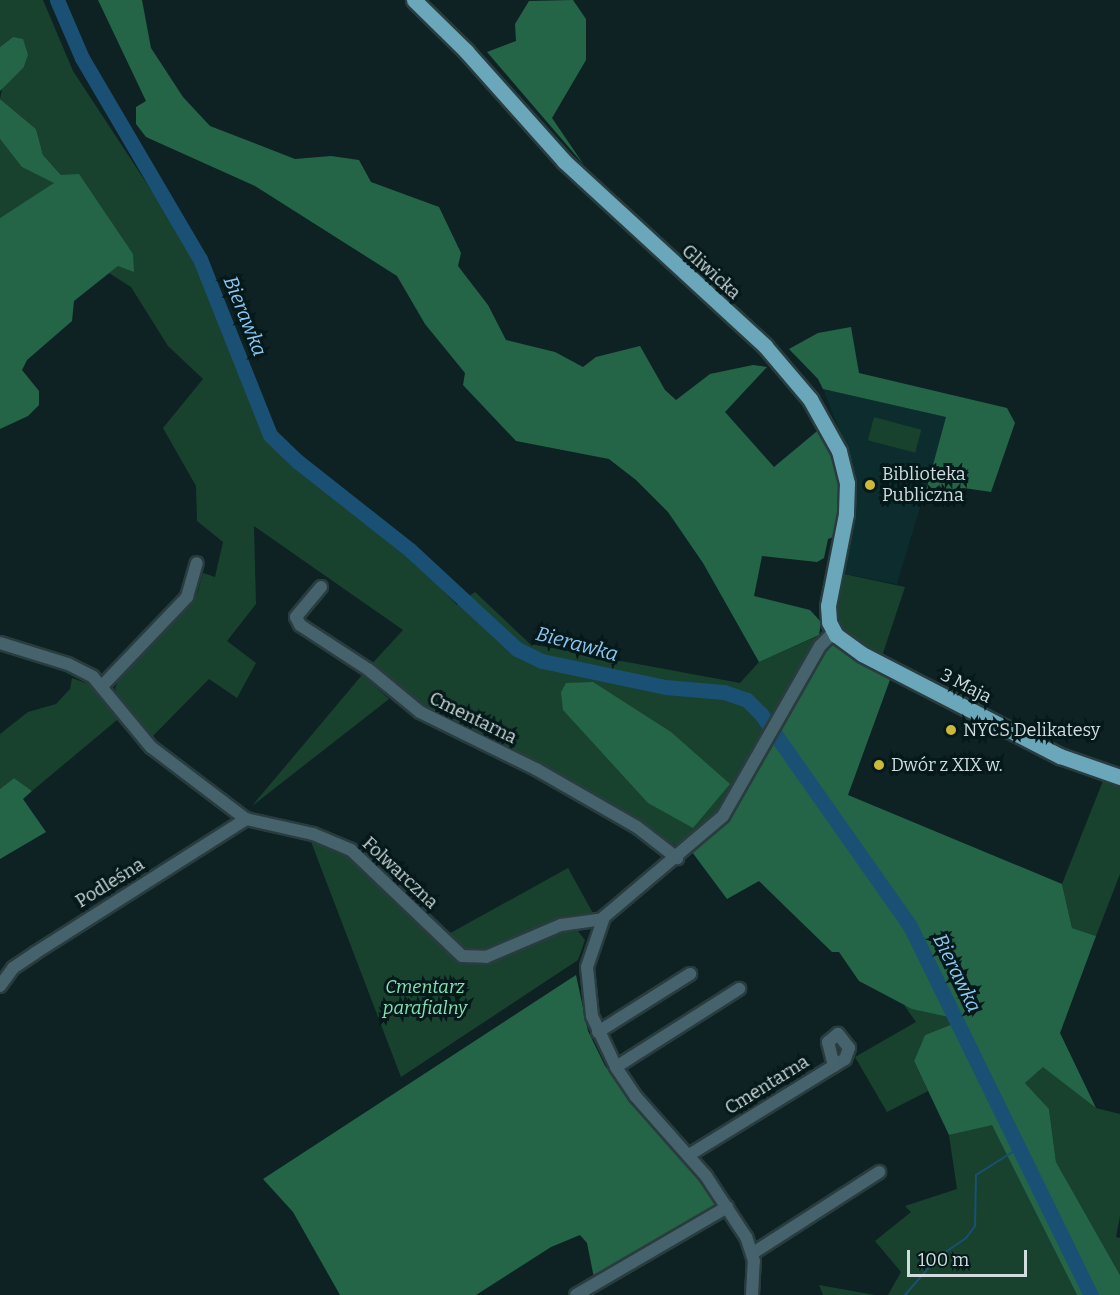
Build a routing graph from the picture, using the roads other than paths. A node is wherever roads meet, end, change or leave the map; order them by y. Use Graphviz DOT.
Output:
graph roads {
  1 [pos="414,0"];
  2 [pos="197,563"];
  3 [pos="321,587"];
  4 [pos="834,632"];
  5 [pos="0,643"];
  6 [pos="103,685"];
  7 [pos="1120,777"];
  8 [pos="246,819"];
  9 [pos="677,858"];
  10 [pos="603,919"];
  11 [pos="690,974"];
  12 [pos="0,986"];
  13 [pos="739,988"];
  14 [pos="598,1032"];
  15 [pos="616,1066"];
  16 [pos="834,1066"];
  17 [pos="689,1155"];
  18 [pos="879,1172"];
  19 [pos="727,1207"];
  20 [pos="753,1253"];
  21 [pos="576,1295"];
  22 [pos="752,1295"];
  1 -- 4 [label="main road, Gliwicka"];
  2 -- 6 [label="street"];
  3 -- 9 [label="street, Cmentarna"];
  4 -- 7 [label="main road, 3 Maja"];
  4 -- 9 [label="street"];
  5 -- 6 [label="street, Folwarczna"];
  6 -- 8 [label="street, Folwarczna"];
  8 -- 10 [label="street, Folwarczna"];
  8 -- 12 [label="street, Podleśna"];
  9 -- 10 [label="street"];
  10 -- 14 [label="street"];
  11 -- 14 [label="street"];
  13 -- 15 [label="street"];
  14 -- 15 [label="street"];
  15 -- 17 [label="street"];
  16 -- 17 [label="street, Cmentarna"];
  17 -- 19 [label="street"];
  18 -- 20 [label="street"];
  19 -- 20 [label="street"];
  19 -- 21 [label="street"];
  20 -- 22 [label="street"];
}
